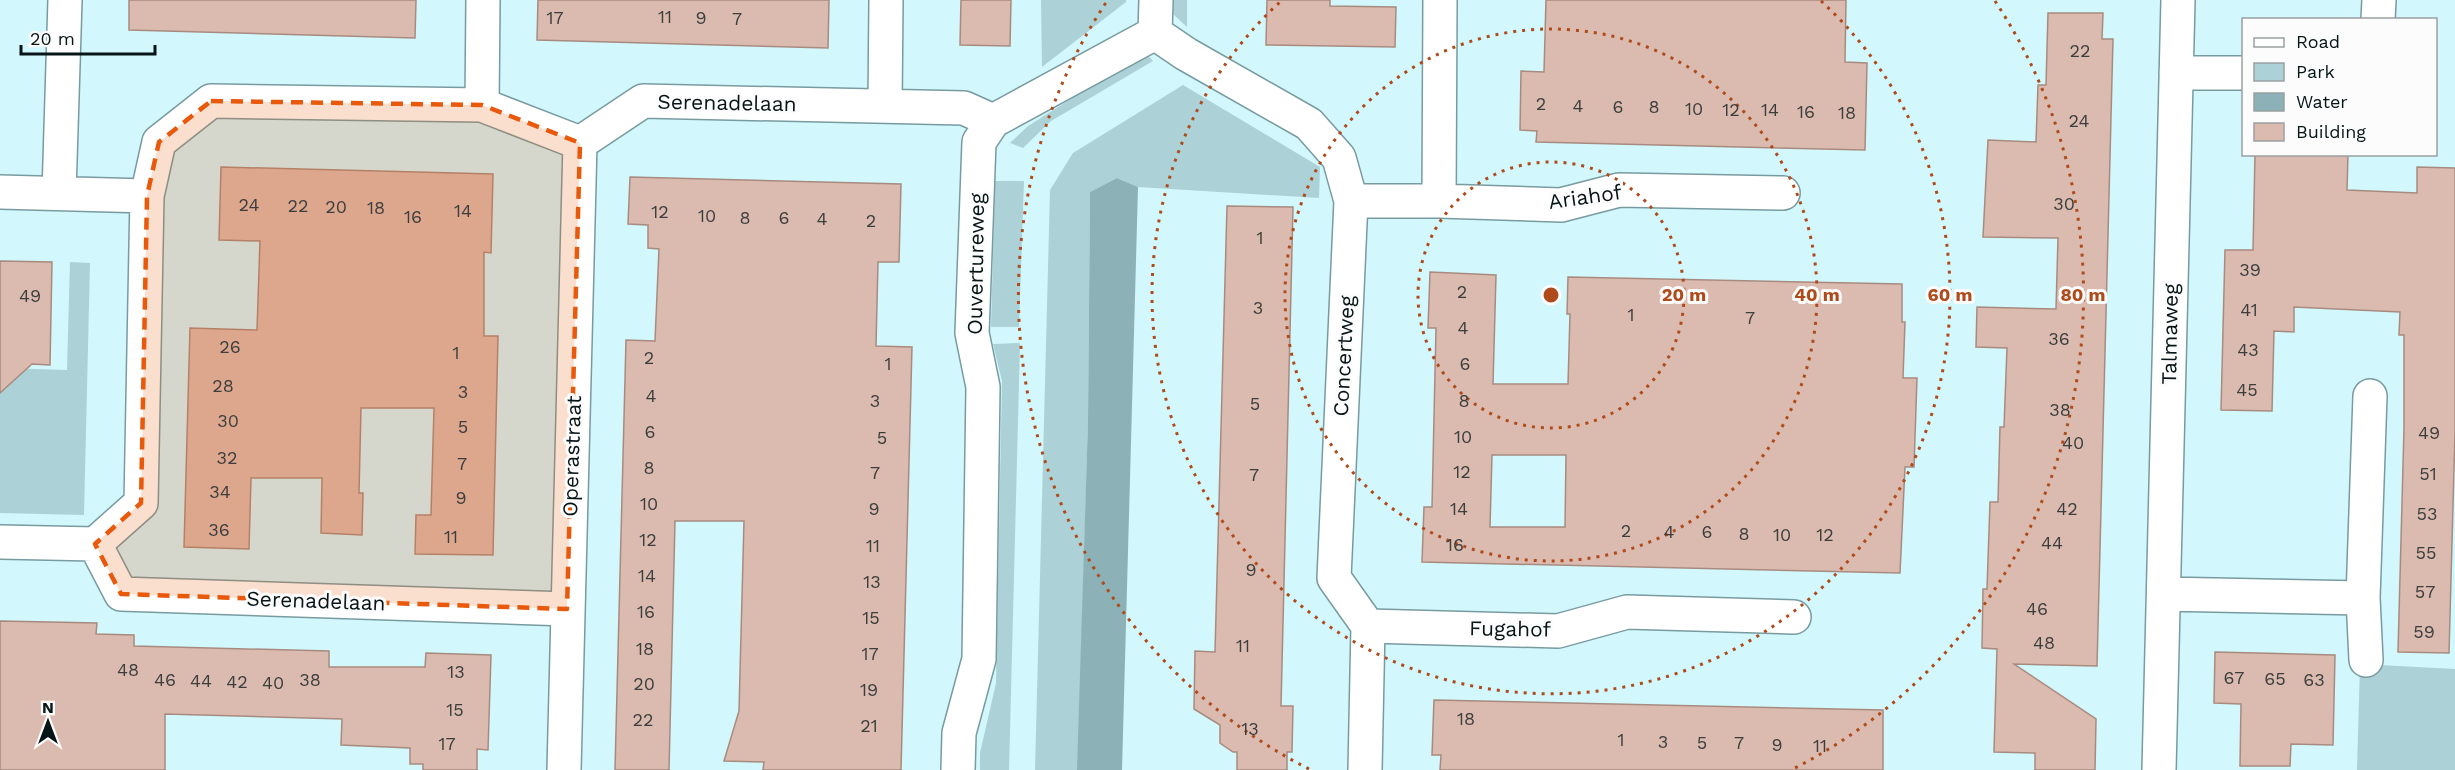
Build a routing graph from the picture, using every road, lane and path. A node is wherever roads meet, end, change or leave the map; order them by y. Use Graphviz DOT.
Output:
graph roads {
  1 [pos="64,0"];
  2 [pos="483,0"];
  3 [pos="886,0"];
  4 [pos="1156,0"];
  5 [pos="1440,0"];
  6 [pos="2178,0"];
  7 [pos="2379,0"];
  8 [pos="2378,18"];
  9 [pos="1155,33"];
  10 [pos="2176,73"];
  11 [pos="2242,73"];
  12 [pos="482,105"];
  13 [pos="885,106"];
  14 [pos="993,121"];
  15 [pos="580,143"];
  16 [pos="0,192"];
  17 [pos="59,193"];
  18 [pos="1783,193"];
  19 [pos="147,196"];
  20 [pos="1351,201"];
  21 [pos="1439,201"];
  22 [pos="2370,396"];
  23 [pos="0,542"];
  24 [pos="95,543"];
  25 [pos="2164,594"];
  26 [pos="2363,598"];
  27 [pos="567,609"];
  28 [pos="1794,617"];
  29 [pos="1368,626"];
  30 [pos="2366,660"];
  31 [pos="564,770"];
  32 [pos="958,770"];
  33 [pos="1365,770"];
  34 [pos="2159,770"];
  1 -- 17 [label="street"];
  2 -- 12 [label="street"];
  3 -- 13 [label="street"];
  4 -- 9 [label="street"];
  5 -- 21 [label="street"];
  6 -- 10 [label="street, Talmaweg"];
  7 -- 8 [label="street"];
  9 -- 14 [label="street"];
  9 -- 20 [label="street, Concertweg"];
  10 -- 11 [label="street"];
  10 -- 25 [label="street, Talmaweg"];
  12 -- 15 [label="street"];
  12 -- 19 [label="street"];
  13 -- 14 [label="street, Serenadelaan"];
  13 -- 15 [label="street, Serenadelaan"];
  14 -- 32 [label="street, Ouvertureweg"];
  15 -- 27 [label="street, Operastraat"];
  16 -- 17 [label="street"];
  17 -- 19 [label="street"];
  18 -- 21 [label="street, Ariahof"];
  19 -- 24 [label="street"];
  20 -- 21 [label="street, Ariahof"];
  20 -- 29 [label="street, Concertweg"];
  22 -- 26 [label="street"];
  23 -- 24 [label="street"];
  24 -- 27 [label="street, Serenadelaan"];
  25 -- 26 [label="street"];
  25 -- 34 [label="street, Talmaweg"];
  26 -- 30 [label="street"];
  27 -- 31 [label="street, Operastraat"];
  28 -- 29 [label="street, Fugahof"];
  29 -- 33 [label="street"];
}
